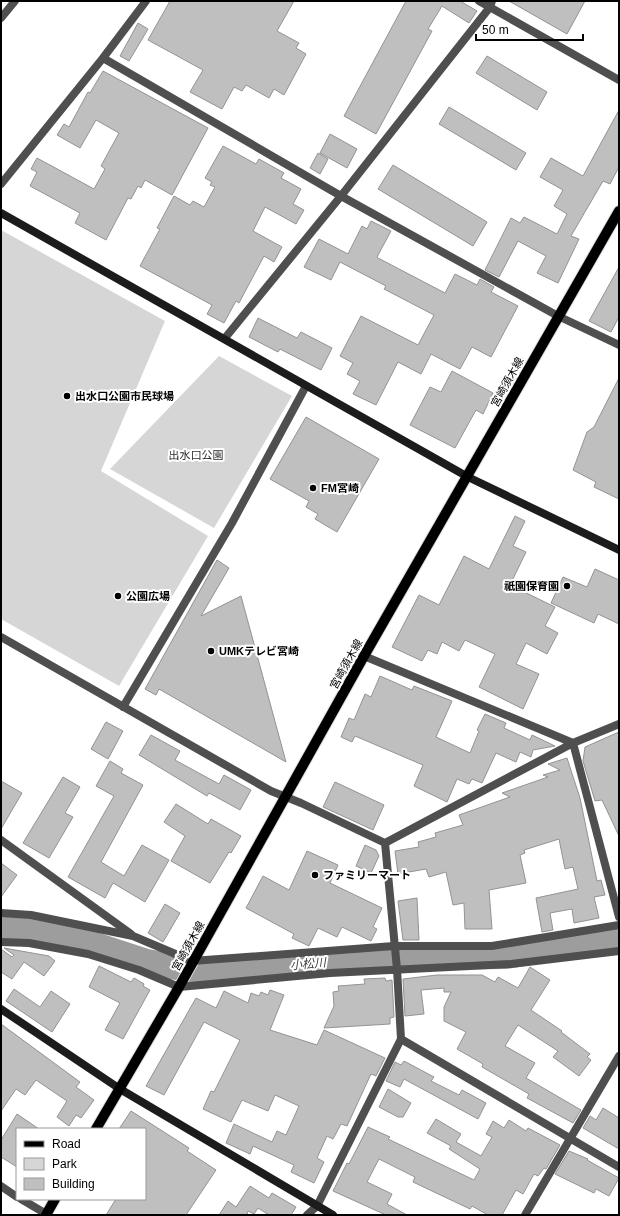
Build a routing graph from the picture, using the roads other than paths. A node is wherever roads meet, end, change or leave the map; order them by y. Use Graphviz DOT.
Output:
graph roads {
  1 [pos="15,1"];
  2 [pos="146,1"];
  3 [pos="480,1"];
  4 [pos="491,4"];
  5 [pos="1,18"];
  6 [pos="103,58"];
  7 [pos="619,80"];
  8 [pos="1,184"];
  9 [pos="341,196"];
  10 [pos="619,211"];
  11 [pos="1,213"];
  12 [pos="558,316"];
  13 [pos="225,338"];
  14 [pos="619,345"];
  15 [pos="306,386"];
  16 [pos="468,477"];
  17 [pos="619,550"];
  18 [pos="1,637"];
  19 [pos="364,656"];
  20 [pos="123,707"];
  21 [pos="619,724"];
  22 [pos="573,743"];
  23 [pos="286,796"];
  24 [pos="1,840"];
  25 [pos="385,842"];
  26 [pos="1,914"];
  27 [pos="619,917"];
  28 [pos="619,925"];
  29 [pos="133,936"];
  30 [pos="1,942"];
  31 [pos="394,946"];
  32 [pos="619,951"];
  33 [pos="192,961"];
  34 [pos="397,969"];
  35 [pos="180,985"];
  36 [pos="1,1009"];
  37 [pos="401,1039"];
  38 [pos="619,1056"];
  39 [pos="120,1089"];
  40 [pos="97,1128"];
  41 [pos="570,1138"];
  42 [pos="619,1166"];
  43 [pos="4,1189"];
  44 [pos="16,1196"];
  45 [pos="1,1198"];
  46 [pos="23,1200"];
  47 [pos="54,1200"];
  48 [pos="317,1206"];
  49 [pos="47,1215"];
  50 [pos="307,1215"];
  51 [pos="333,1215"];
  52 [pos="525,1215"];
  1 -- 5 [label="street"];
  2 -- 6 [label="street"];
  3 -- 4 [label="street"];
  4 -- 7 [label="street"];
  4 -- 9 [label="street"];
  6 -- 8 [label="street"];
  6 -- 9 [label="street"];
  9 -- 12 [label="street"];
  9 -- 13 [label="street"];
  10 -- 12 [label="main road, 宮崎須木線"];
  11 -- 13 [label="street"];
  12 -- 14 [label="street"];
  12 -- 16 [label="main road, 宮崎須木線"];
  13 -- 15 [label="street"];
  15 -- 16 [label="street"];
  15 -- 20 [label="street"];
  16 -- 17 [label="street"];
  16 -- 19 [label="main road, 宮崎須木線"];
  18 -- 20 [label="street"];
  19 -- 22 [label="street"];
  19 -- 23 [label="main road, 宮崎須木線"];
  20 -- 23 [label="street"];
  21 -- 22 [label="street"];
  22 -- 25 [label="street"];
  22 -- 27 [label="street"];
  23 -- 25 [label="street"];
  23 -- 33 [label="main road, 宮崎須木線"];
  24 -- 29 [label="street"];
  25 -- 31 [label="street"];
  26 -- 29 [label="street"];
  28 -- 31 [label="street"];
  29 -- 33 [label="street"];
  30 -- 35 [label="street"];
  31 -- 33 [label="street"];
  31 -- 34 [label="street"];
  32 -- 34 [label="street"];
  33 -- 35 [label="main road, 宮崎須木線"];
  34 -- 35 [label="street"];
  34 -- 37 [label="street"];
  35 -- 39 [label="main road, 宮崎須木線"];
  36 -- 39 [label="street"];
  37 -- 41 [label="street"];
  37 -- 48 [label="street"];
  38 -- 41 [label="street"];
  39 -- 40 [label="main road, 宮崎須木線"];
  39 -- 48 [label="street"];
  41 -- 42 [label="street"];
  41 -- 52 [label="street"];
  43 -- 44 [label="street"];
  43 -- 45 [label="street"];
  46 -- 49 [label="street"];
  47 -- 49 [label="main road"];
  48 -- 50 [label="street"];
  48 -- 51 [label="street"];
}
